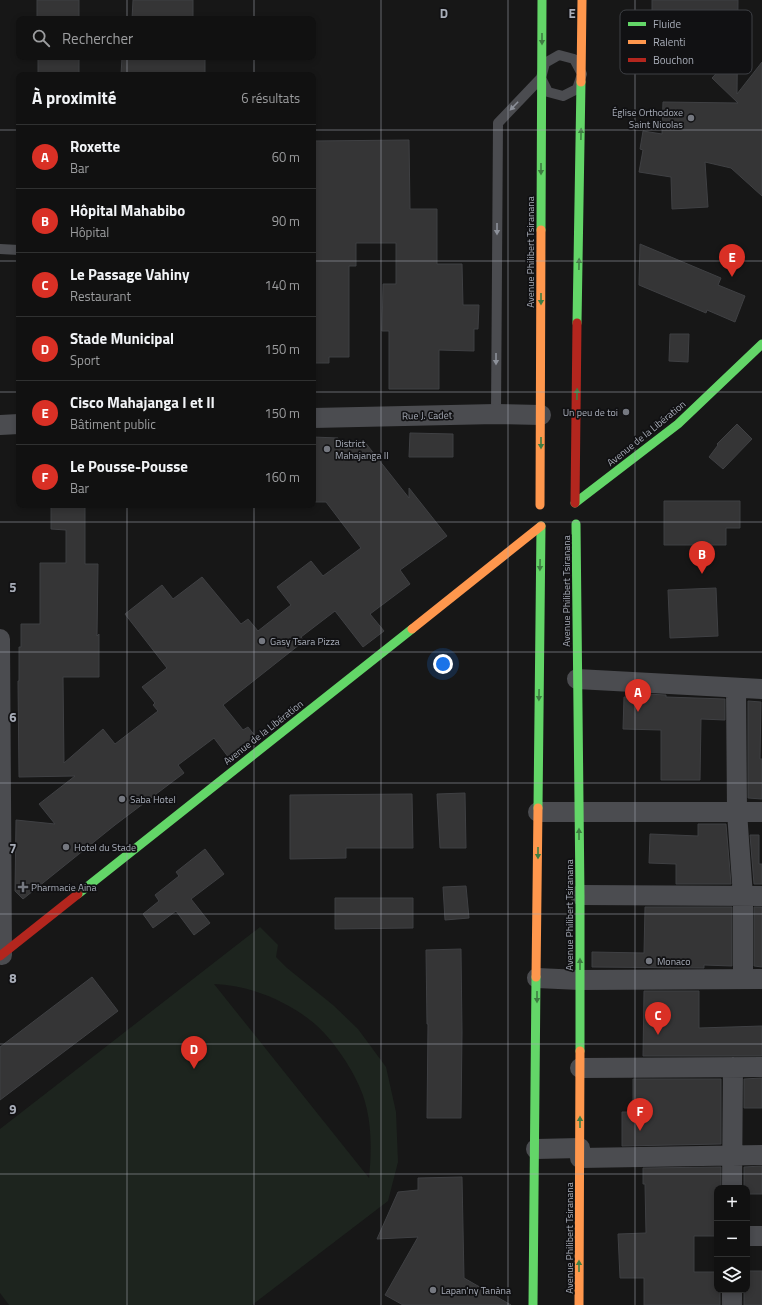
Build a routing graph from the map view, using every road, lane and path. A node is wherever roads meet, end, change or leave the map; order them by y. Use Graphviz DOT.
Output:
graph roads {
  1 [pos="542,0"];
  2 [pos="582,0"];
  3 [pos="582,74"];
  4 [pos="541,78"];
  5 [pos="0,249"];
  6 [pos="16,250"];
  7 [pos="762,344"];
  8 [pos="496,414"];
  9 [pos="541,415"];
  10 [pos="316,418"];
  11 [pos="16,424"];
  12 [pos="0,425"];
  13 [pos="565,496"];
  14 [pos="549,497"];
  15 [pos="577,514"];
  16 [pos="539,516"];
  17 [pos="567,532"];
  18 [pos="551,533"];
  19 [pos="0,638"];
  20 [pos="577,679"];
  21 [pos="736,688"];
  22 [pos="762,689"];
  23 [pos="579,811"];
  24 [pos="538,812"];
  25 [pos="737,812"];
  26 [pos="762,812"];
  27 [pos="580,895"];
  28 [pos="752,896"];
  29 [pos="1,955"];
  30 [pos="537,978"];
  31 [pos="752,979"];
  32 [pos="580,980"];
  33 [pos="733,1067"];
  34 [pos="762,1067"];
  35 [pos="580,1068"];
  36 [pos="536,1149"];
  37 [pos="580,1153"];
  38 [pos="762,1155"];
  39 [pos="732,1156"];
  40 [pos="732,1185"];
  41 [pos="750,1236"];
  42 [pos="762,1236"];
  43 [pos="732,1293"];
  44 [pos="533,1305"];
  45 [pos="579,1305"];
  46 [pos="732,1305"];
  1 -- 4 [label="main road, Avenue Philibert Tsiranana, one-way"];
  2 -- 3 [label="main road, Avenue Philibert Tsiranana"];
  3 -- 4 [label="lane"];
  3 -- 4 [label="lane"];
  15 -- 3 [label="main road, Avenue Philibert Tsiranana, one-way"];
  4 -- 8 [label="lane, one-way"];
  4 -- 9 [label="main road, Avenue Philibert Tsiranana, one-way"];
  5 -- 6 [label="lane"];
  7 -- 15 [label="main road, Avenue de la Libération"];
  8 -- 9 [label="street, Rue J. Cadet"];
  8 -- 10 [label="street, Rue J. Cadet"];
  9 -- 16 [label="main road, Avenue Philibert Tsiranana, one-way"];
  11 -- 12 [label="street"];
  13 -- 15 [label="main road"];
  14 -- 16 [label="main road, Avenue de la Libération"];
  15 -- 17 [label="main road, Avenue de la Libération"];
  15 -- 20 [label="main road, Avenue Philibert Tsiranana"];
  16 -- 18 [label="main road"];
  16 -- 24 [label="main road, Avenue Philibert Tsiranana, one-way"];
  16 -- 29 [label="main road, Avenue de la Libération"];
  19 -- 29 [label="street"];
  20 -- 21 [label="street"];
  20 -- 23 [label="main road, Avenue Philibert Tsiranana"];
  21 -- 22 [label="street"];
  21 -- 25 [label="street"];
  23 -- 24 [label="street"];
  23 -- 25 [label="street"];
  27 -- 23 [label="main road, Avenue Philibert Tsiranana, one-way"];
  24 -- 30 [label="main road, Avenue Philibert Tsiranana, one-way"];
  25 -- 26 [label="street"];
  25 -- 28 [label="street"];
  27 -- 28 [label="street"];
  32 -- 27 [label="main road, Avenue Philibert Tsiranana, one-way"];
  28 -- 31 [label="street"];
  30 -- 32 [label="street"];
  30 -- 36 [label="main road, Avenue Philibert Tsiranana, one-way"];
  31 -- 32 [label="street"];
  32 -- 35 [label="main road, Avenue Philibert Tsiranana"];
  33 -- 34 [label="street"];
  33 -- 35 [label="street"];
  33 -- 39 [label="street"];
  37 -- 35 [label="main road, Avenue Philibert Tsiranana, one-way"];
  36 -- 37 [label="street"];
  36 -- 44 [label="main road, Avenue Philibert Tsiranana"];
  37 -- 39 [label="street"];
  45 -- 37 [label="main road, Avenue Philibert Tsiranana, one-way"];
  38 -- 39 [label="street"];
  39 -- 40 [label="street"];
  41 -- 42 [label="street"];
  43 -- 46 [label="street"];
}
